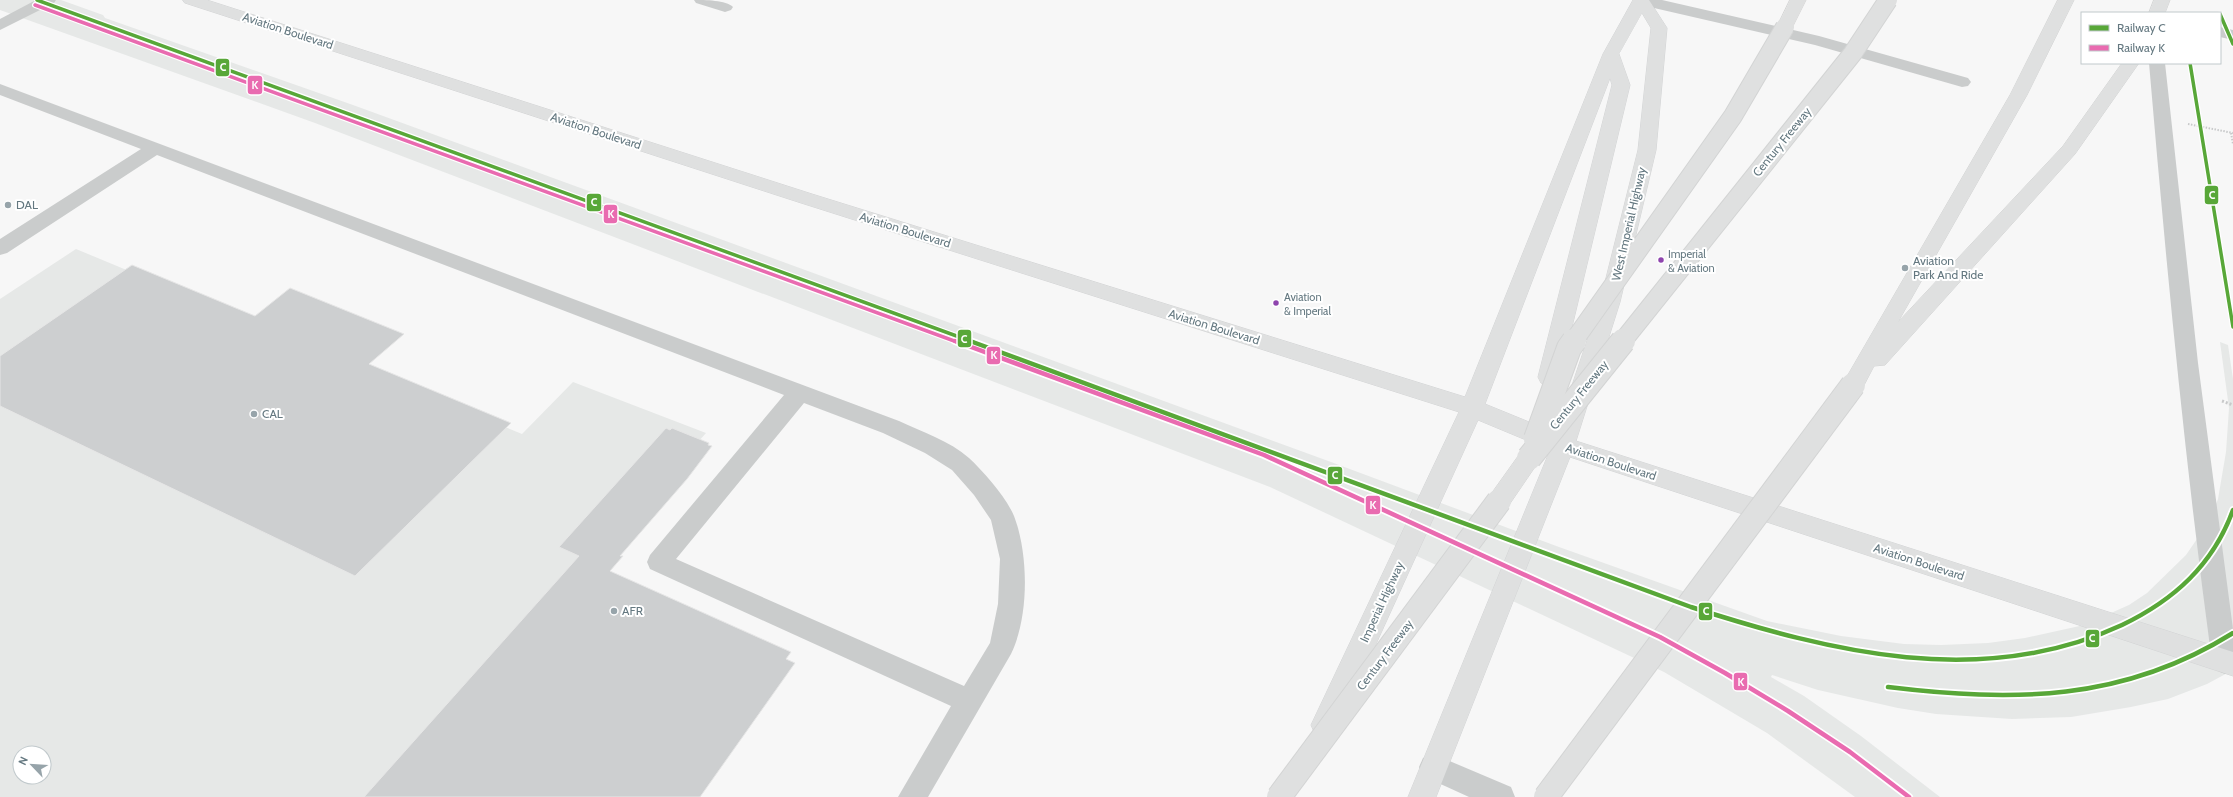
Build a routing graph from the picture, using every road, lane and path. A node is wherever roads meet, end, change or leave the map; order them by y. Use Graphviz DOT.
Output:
graph roads {
  1 [pos="48,0"];
  2 [pos="191,0"];
  3 [pos="702,0"];
  4 [pos="1641,0"];
  5 [pos="1798,0"];
  6 [pos="1888,0"];
  7 [pos="2066,0"];
  8 [pos="2162,0"];
  9 [pos="725,7"];
  10 [pos="2157,12"];
  11 [pos="0,25"];
  12 [pos="2221,32"];
  13 [pos="2233,34"];
  14 [pos="1611,54"];
  15 [pos="2130,64"];
  16 [pos="2158,64"];
  17 [pos="1962,82"];
  18 [pos="0,89"];
  19 [pos="2162,118"];
  20 [pos="2232,133"];
  21 [pos="2233,144"];
  22 [pos="156,148"];
  23 [pos="0,248"];
  24 [pos="1853,385"];
  25 [pos="799,392"];
  26 [pos="1472,408"];
  27 [pos="1563,446"];
  28 [pos="1530,458"];
  29 [pos="2229,663"];
  30 [pos="969,701"];
  31 [pos="1433,767"];
  32 [pos="912,797"];
  33 [pos="1279,797"];
  34 [pos="1291,797"];
  35 [pos="1422,797"];
  36 [pos="1501,797"];
  37 [pos="1546,797"];
  1 -- 11 [label="street"];
  2 -- 26 [label="main road, Aviation Boulevard"];
  3 -- 9 [label="street"];
  4 -- 14 [label="main road"];
  4 -- 17 [label="street"];
  4 -- 27 [label="main road, West Imperial Highway"];
  5 -- 28 [label="main road, bridge"];
  6 -- 28 [label="main road, Century Freeway, bridge"];
  7 -- 24 [label="main road"];
  8 -- 10 [label="main road"];
  12 -- 13 [label="street"];
  14 -- 26 [label="main road"];
  14 -- 27 [label="main road"];
  15 -- 24 [label="main road"];
  16 -- 19 [label="street"];
  18 -- 22 [label="street"];
  19 -- 20 [label="path"];
  19 -- 29 [label="street"];
  20 -- 21 [label="path"];
  22 -- 23 [label="street"];
  22 -- 25 [label="street"];
  24 -- 37 [label="main road, bridge"];
  25 -- 30 [label="street"];
  25 -- 30 [label="street"];
  26 -- 27 [label="main road, Aviation Boulevard"];
  26 -- 34 [label="main road, Imperial Highway"];
  27 -- 29 [label="main road, Aviation Boulevard"];
  27 -- 31 [label="main road"];
  28 -- 33 [label="main road, Century Freeway, bridge"];
  30 -- 32 [label="street"];
  31 -- 35 [label="main road"];
  31 -- 36 [label="street"];
}
